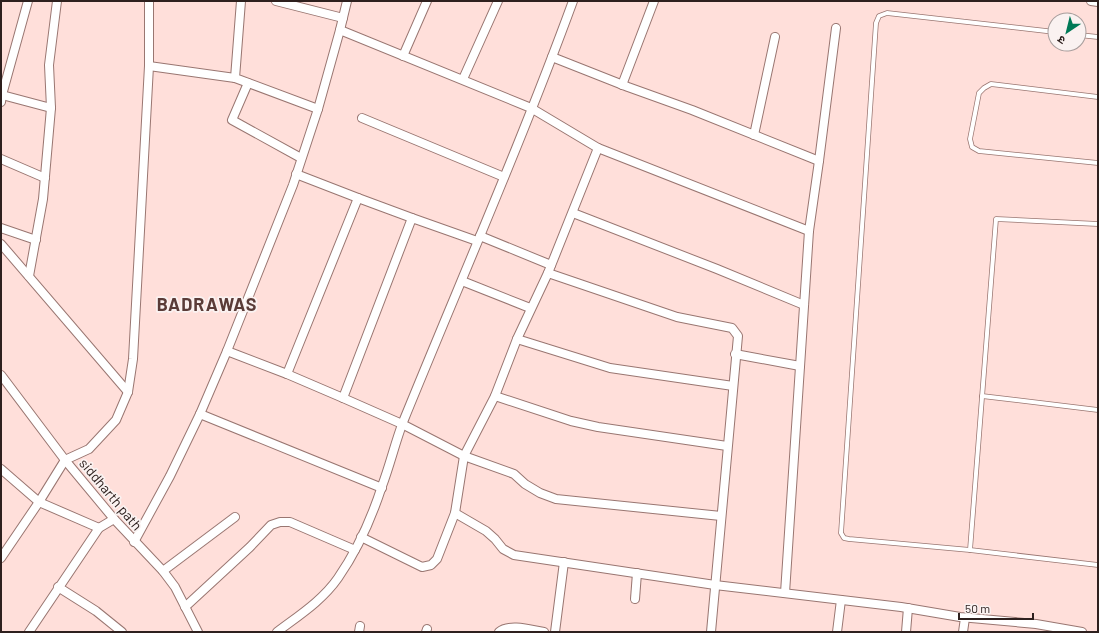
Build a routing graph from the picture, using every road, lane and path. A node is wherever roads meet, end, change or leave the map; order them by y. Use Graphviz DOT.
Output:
graph roads {
  1 [pos="28,1"];
  2 [pos="56,1"];
  3 [pos="149,1"];
  4 [pos="241,1"];
  5 [pos="276,1"];
  6 [pos="347,1"];
  7 [pos="427,1"];
  8 [pos="498,1"];
  9 [pos="573,1"];
  10 [pos="654,1"];
  11 [pos="1091,1"];
  12 [pos="1098,2"];
  13 [pos="343,18"];
  14 [pos="836,28"];
  15 [pos="340,30"];
  16 [pos="1047,31"];
  17 [pos="1087,36"];
  18 [pos="776,37"];
  19 [pos="1098,37"];
  20 [pos="403,56"];
  21 [pos="552,57"];
  22 [pos="149,66"];
  23 [pos="236,78"];
  24 [pos="463,79"];
  25 [pos="248,83"];
  26 [pos="622,85"];
  27 [pos="1098,97"];
  28 [pos="1,99"];
  29 [pos="50,108"];
  30 [pos="531,108"];
  31 [pos="318,109"];
  32 [pos="362,118"];
  33 [pos="754,135"];
  34 [pos="598,148"];
  35 [pos="301,158"];
  36 [pos="1,159"];
  37 [pos="820,161"];
  38 [pos="1098,163"];
  39 [pos="296,174"];
  40 [pos="504,176"];
  41 [pos="45,178"];
  42 [pos="358,198"];
  43 [pos="573,213"];
  44 [pos="412,218"];
  45 [pos="1098,224"];
  46 [pos="1,228"];
  47 [pos="809,231"];
  48 [pos="478,238"];
  49 [pos="36,240"];
  50 [pos="1,244"];
  51 [pos="551,265"];
  52 [pos="548,273"];
  53 [pos="28,276"];
  54 [pos="462,281"];
  55 [pos="804,305"];
  56 [pos="530,308"];
  57 [pos="517,339"];
  58 [pos="227,351"];
  59 [pos="736,354"];
  60 [pos="800,366"];
  61 [pos="286,374"];
  62 [pos="1,375"];
  63 [pos="732,386"];
  64 [pos="128,392"];
  65 [pos="495,396"];
  66 [pos="982,396"];
  67 [pos="343,398"];
  68 [pos="1098,410"];
  69 [pos="200,414"];
  70 [pos="402,424"];
  71 [pos="727,446"];
  72 [pos="464,456"];
  73 [pos="65,460"];
  74 [pos="1,469"];
  75 [pos="382,488"];
  76 [pos="39,502"];
  77 [pos="455,513"];
  78 [pos="721,516"];
  79 [pos="235,517"];
  80 [pos="114,519"];
  81 [pos="99,528"];
  82 [pos="361,537"];
  83 [pos="134,542"];
  84 [pos="355,550"];
  85 [pos="970,550"];
  86 [pos="1,558"];
  87 [pos="564,562"];
  88 [pos="1098,565"];
  89 [pos="163,571"];
  90 [pos="637,573"];
  91 [pos="715,584"];
  92 [pos="58,587"];
  93 [pos="785,593"];
  94 [pos="635,599"];
  95 [pos="841,600"];
  96 [pos="185,607"];
  97 [pos="908,608"];
  98 [pos="965,618"];
  99 [pos="1036,628"];
  100 [pos="29,632"];
  101 [pos="122,632"];
  102 [pos="198,632"];
  103 [pos="277,632"];
  104 [pos="499,632"];
  105 [pos="544,632"];
  106 [pos="555,632"];
  107 [pos="711,632"];
  108 [pos="837,632"];
  109 [pos="906,632"];
  110 [pos="963,632"];
  111 [pos="1082,632"];
  1 -- 28 [label="street"];
  2 -- 29 [label="street"];
  3 -- 22 [label="street"];
  4 -- 23 [label="street"];
  5 -- 13 [label="street"];
  6 -- 13 [label="street"];
  7 -- 20 [label="street"];
  8 -- 24 [label="street"];
  9 -- 21 [label="street"];
  10 -- 26 [label="street"];
  11 -- 12 [label="street"];
  13 -- 15 [label="street"];
  14 -- 37 [label="street"];
  15 -- 20 [label="street"];
  15 -- 31 [label="street"];
  16 -- 85 [label="lane"];
  17 -- 19 [label="lane"];
  18 -- 33 [label="street"];
  20 -- 24 [label="street"];
  21 -- 26 [label="street"];
  21 -- 30 [label="street"];
  22 -- 23 [label="street"];
  22 -- 64 [label="street"];
  23 -- 25 [label="street"];
  24 -- 30 [label="street"];
  25 -- 31 [label="street"];
  25 -- 35 [label="street"];
  26 -- 33 [label="street"];
  27 -- 38 [label="lane"];
  28 -- 29 [label="street"];
  29 -- 41 [label="street"];
  30 -- 34 [label="street"];
  30 -- 40 [label="street"];
  31 -- 35 [label="street"];
  32 -- 40 [label="street"];
  33 -- 37 [label="street"];
  34 -- 43 [label="street"];
  34 -- 47 [label="street"];
  35 -- 39 [label="street"];
  36 -- 41 [label="street"];
  37 -- 47 [label="street"];
  39 -- 42 [label="street"];
  39 -- 58 [label="street"];
  40 -- 48 [label="street"];
  41 -- 49 [label="street"];
  42 -- 44 [label="street"];
  42 -- 61 [label="street"];
  43 -- 51 [label="street"];
  43 -- 55 [label="street"];
  44 -- 48 [label="street"];
  44 -- 67 [label="street"];
  45 -- 66 [label="lane"];
  46 -- 49 [label="street"];
  47 -- 55 [label="street"];
  48 -- 51 [label="street"];
  48 -- 54 [label="street"];
  49 -- 53 [label="street"];
  50 -- 53 [label="street"];
  51 -- 52 [label="street"];
  52 -- 56 [label="street"];
  52 -- 59 [label="street"];
  53 -- 64 [label="street"];
  54 -- 56 [label="street"];
  54 -- 70 [label="street"];
  55 -- 60 [label="street"];
  56 -- 57 [label="street"];
  57 -- 63 [label="street"];
  57 -- 65 [label="street"];
  58 -- 61 [label="street"];
  58 -- 69 [label="street"];
  59 -- 60 [label="street"];
  59 -- 63 [label="street"];
  60 -- 93 [label="street"];
  61 -- 67 [label="street"];
  62 -- 73 [label="street, siddharth path"];
  63 -- 71 [label="street"];
  64 -- 73 [label="street"];
  65 -- 71 [label="street"];
  65 -- 72 [label="street"];
  66 -- 68 [label="lane"];
  66 -- 85 [label="lane"];
  67 -- 70 [label="street"];
  69 -- 75 [label="street"];
  69 -- 83 [label="street"];
  70 -- 72 [label="street"];
  70 -- 75 [label="street"];
  71 -- 78 [label="street"];
  72 -- 77 [label="street"];
  72 -- 78 [label="street"];
  73 -- 76 [label="street"];
  73 -- 80 [label="street, siddharth path"];
  74 -- 76 [label="street"];
  75 -- 82 [label="street"];
  76 -- 81 [label="street"];
  76 -- 86 [label="street"];
  77 -- 82 [label="street"];
  77 -- 87 [label="street"];
  78 -- 91 [label="street"];
  79 -- 89 [label="street"];
  80 -- 81 [label="street"];
  80 -- 83 [label="street, siddharth path"];
  81 -- 92 [label="street"];
  82 -- 84 [label="street"];
  83 -- 89 [label="street, siddharth path"];
  84 -- 96 [label="street"];
  84 -- 103 [label="street"];
  85 -- 88 [label="lane"];
  87 -- 90 [label="street"];
  87 -- 106 [label="street"];
  89 -- 96 [label="street, siddharth path"];
  90 -- 91 [label="street"];
  90 -- 94 [label="street"];
  91 -- 93 [label="street"];
  91 -- 107 [label="street"];
  92 -- 100 [label="street"];
  92 -- 101 [label="street"];
  93 -- 95 [label="street"];
  95 -- 97 [label="street"];
  95 -- 108 [label="street"];
  96 -- 102 [label="street, siddharth path"];
  97 -- 98 [label="street"];
  97 -- 109 [label="street"];
  98 -- 99 [label="street"];
  98 -- 110 [label="street"];
  99 -- 111 [label="street"];
  104 -- 105 [label="street"];
}
